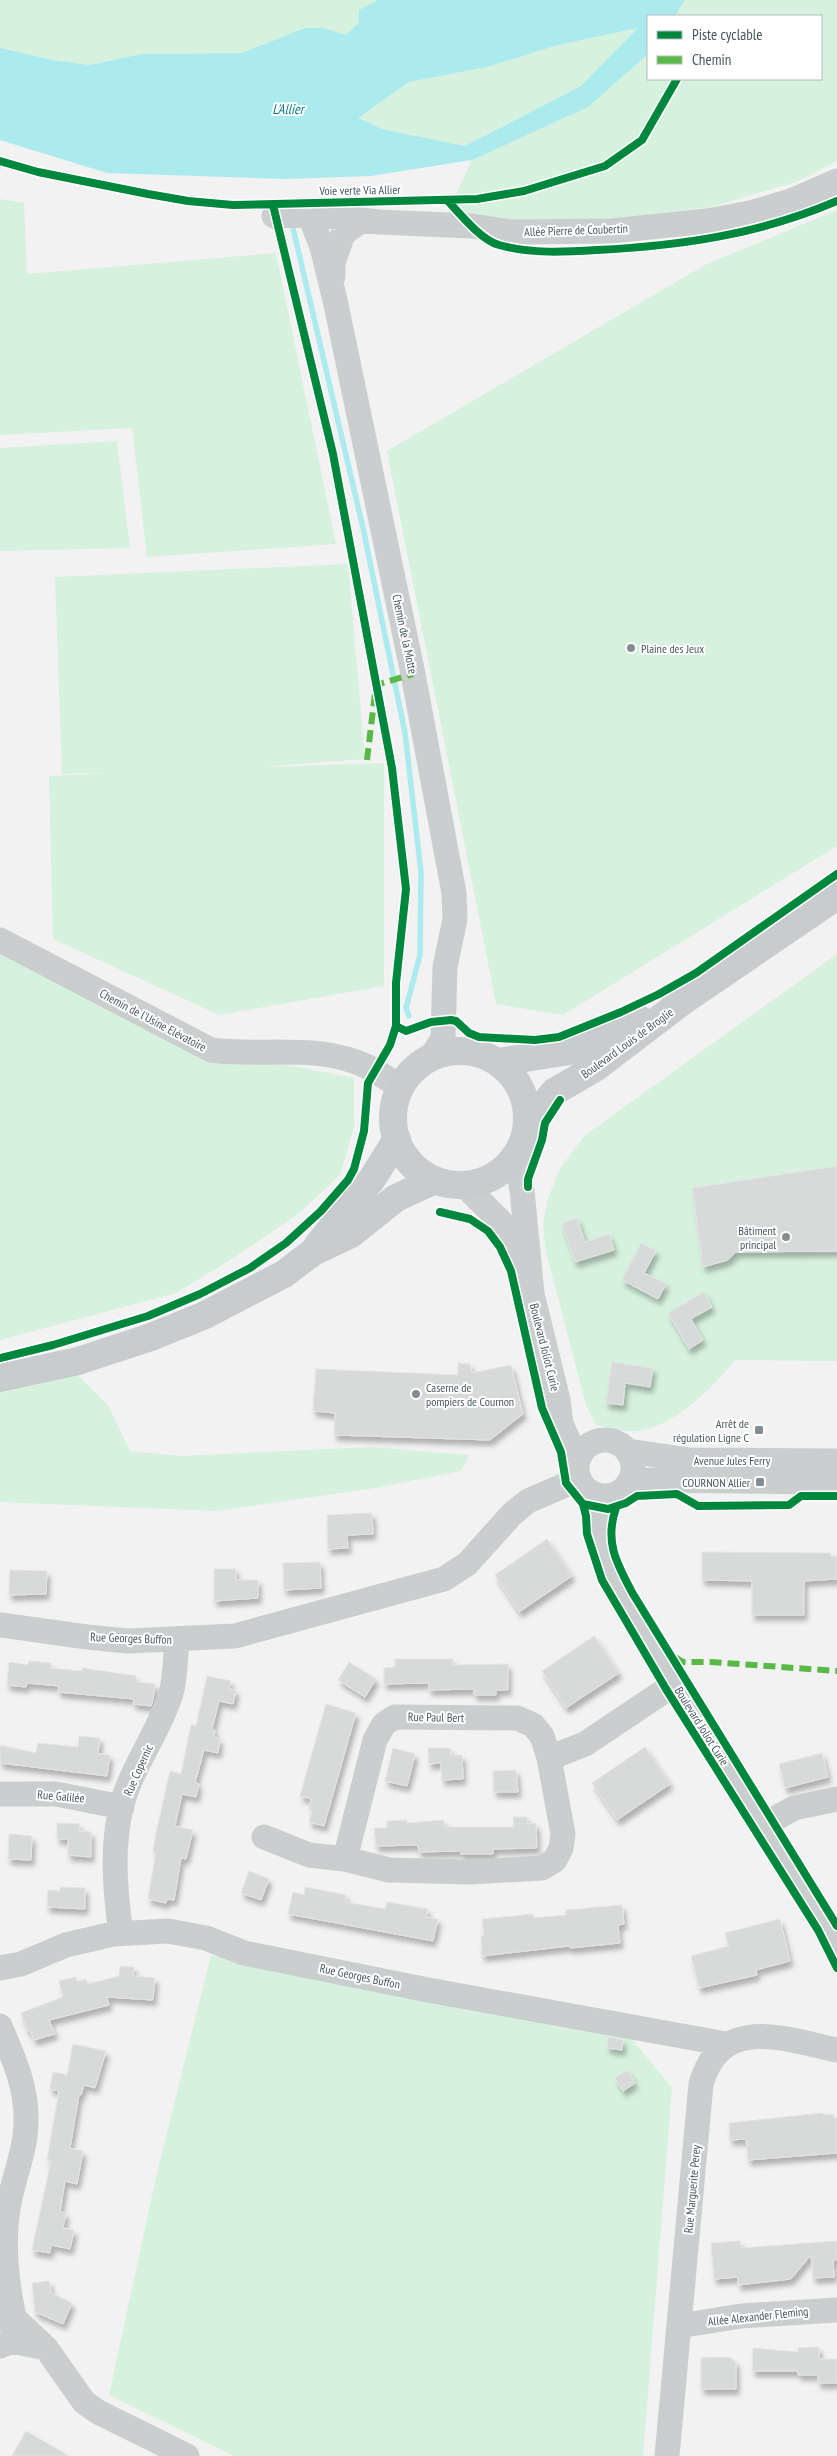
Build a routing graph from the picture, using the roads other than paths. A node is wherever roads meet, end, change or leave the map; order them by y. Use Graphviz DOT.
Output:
graph roads {
  1 [pos="837,181"];
  2 [pos="309,214"];
  3 [pos="274,216"];
  4 [pos="362,220"];
  5 [pos="335,300"];
  6 [pos="837,896"];
  7 [pos="0,940"];
  8 [pos="683,1002"];
  9 [pos="431,1057"];
  10 [pos="498,1062"];
  11 [pos="401,1088"];
  12 [pos="527,1125"];
  13 [pos="397,1140"];
  14 [pos="516,1156"];
  15 [pos="435,1180"];
  16 [pos="464,1185"];
  17 [pos="313,1252"];
  18 [pos="532,1294"];
  19 [pos="0,1378"];
  20 [pos="558,1400"];
  21 [pos="595,1441"];
  22 [pos="628,1451"];
  23 [pos="837,1461"];
  24 [pos="579,1470"];
  25 [pos="631,1480"];
  26 [pos="837,1482"];
  27 [pos="601,1496"];
  28 [pos="0,1625"];
  29 [pos="177,1640"];
  30 [pos="676,1683"];
  31 [pos="549,1758"];
  32 [pos="0,1794"];
  33 [pos="837,1799"];
  34 [pos="122,1807"];
  35 [pos="764,1825"];
  36 [pos="264,1837"];
  37 [pos="345,1859"];
  38 [pos="833,1931"];
  39 [pos="121,1933"];
  40 [pos="0,1968"];
  41 [pos="0,2026"];
  42 [pos="726,2044"];
  43 [pos="837,2050"];
  44 [pos="837,2310"];
  45 [pos="5,2314"];
  46 [pos="679,2326"];
  47 [pos="0,2346"];
  48 [pos="46,2348"];
  49 [pos="187,2456"];
  50 [pos="667,2456"];
  1 -- 4 [label="street, Allée Pierre de Coubertin"];
  2 -- 3 [label="street, Allée Pierre de Coubertin"];
  2 -- 4 [label="street, Allée Pierre de Coubertin"];
  2 -- 5 [label="street, Chemin de la Motte"];
  4 -- 5 [label="street"];
  5 -- 9 [label="street, Chemin de la Motte"];
  6 -- 8 [label="main road, Boulevard Louis de Broglie"];
  7 -- 11 [label="street, Chemin de l'Usine Elévatoire"];
  8 -- 10 [label="main road, Boulevard Louis de Broglie"];
  8 -- 12 [label="main road, Boulevard Louis de Broglie"];
  9 -- 10 [label="main road"];
  9 -- 11 [label="main road"];
  10 -- 12 [label="main road"];
  11 -- 13 [label="main road"];
  12 -- 14 [label="main road"];
  13 -- 15 [label="main road"];
  13 -- 17 [label="main road"];
  14 -- 16 [label="main road"];
  14 -- 18 [label="street, Boulevard Joliot Curie"];
  15 -- 16 [label="main road"];
  15 -- 17 [label="main road"];
  16 -- 18 [label="street, Boulevard Joliot Curie"];
  17 -- 19 [label="main road"];
  18 -- 20 [label="street, Boulevard Joliot Curie"];
  20 -- 21 [label="street, Boulevard Joliot Curie"];
  20 -- 24 [label="street, Boulevard Joliot Curie"];
  21 -- 22 [label="street"];
  21 -- 24 [label="street"];
  22 -- 23 [label="street, Avenue Jules Ferry"];
  22 -- 25 [label="street"];
  24 -- 27 [label="street"];
  24 -- 29 [label="street, Rue Georges Buffon"];
  25 -- 26 [label="street, Avenue Jules Ferry"];
  25 -- 27 [label="street"];
  27 -- 30 [label="street, Boulevard Joliot Curie"];
  28 -- 29 [label="street, Rue Georges Buffon"];
  29 -- 34 [label="street, Rue Copernic"];
  30 -- 31 [label="street"];
  30 -- 35 [label="street, Boulevard Joliot Curie"];
  31 -- 37 [label="street, Rue Paul Bert"];
  31 -- 37 [label="street, Rue Paul Bert"];
  32 -- 34 [label="street, Rue Galilée"];
  33 -- 35 [label="street"];
  34 -- 39 [label="street, Rue Copernic"];
  35 -- 38 [label="street, Boulevard Joliot Curie"];
  36 -- 37 [label="street, Rue Paul Bert"];
  39 -- 40 [label="street, Rue Georges Buffon"];
  39 -- 42 [label="street, Rue Georges Buffon"];
  41 -- 45 [label="street"];
  42 -- 43 [label="street"];
  42 -- 46 [label="street, Rue Marguerite Perey"];
  44 -- 46 [label="street, Allée Alexander Fleming"];
  45 -- 48 [label="street"];
  46 -- 50 [label="street, Rue Marguerite Perey"];
  47 -- 48 [label="street"];
  48 -- 49 [label="street"];
}
